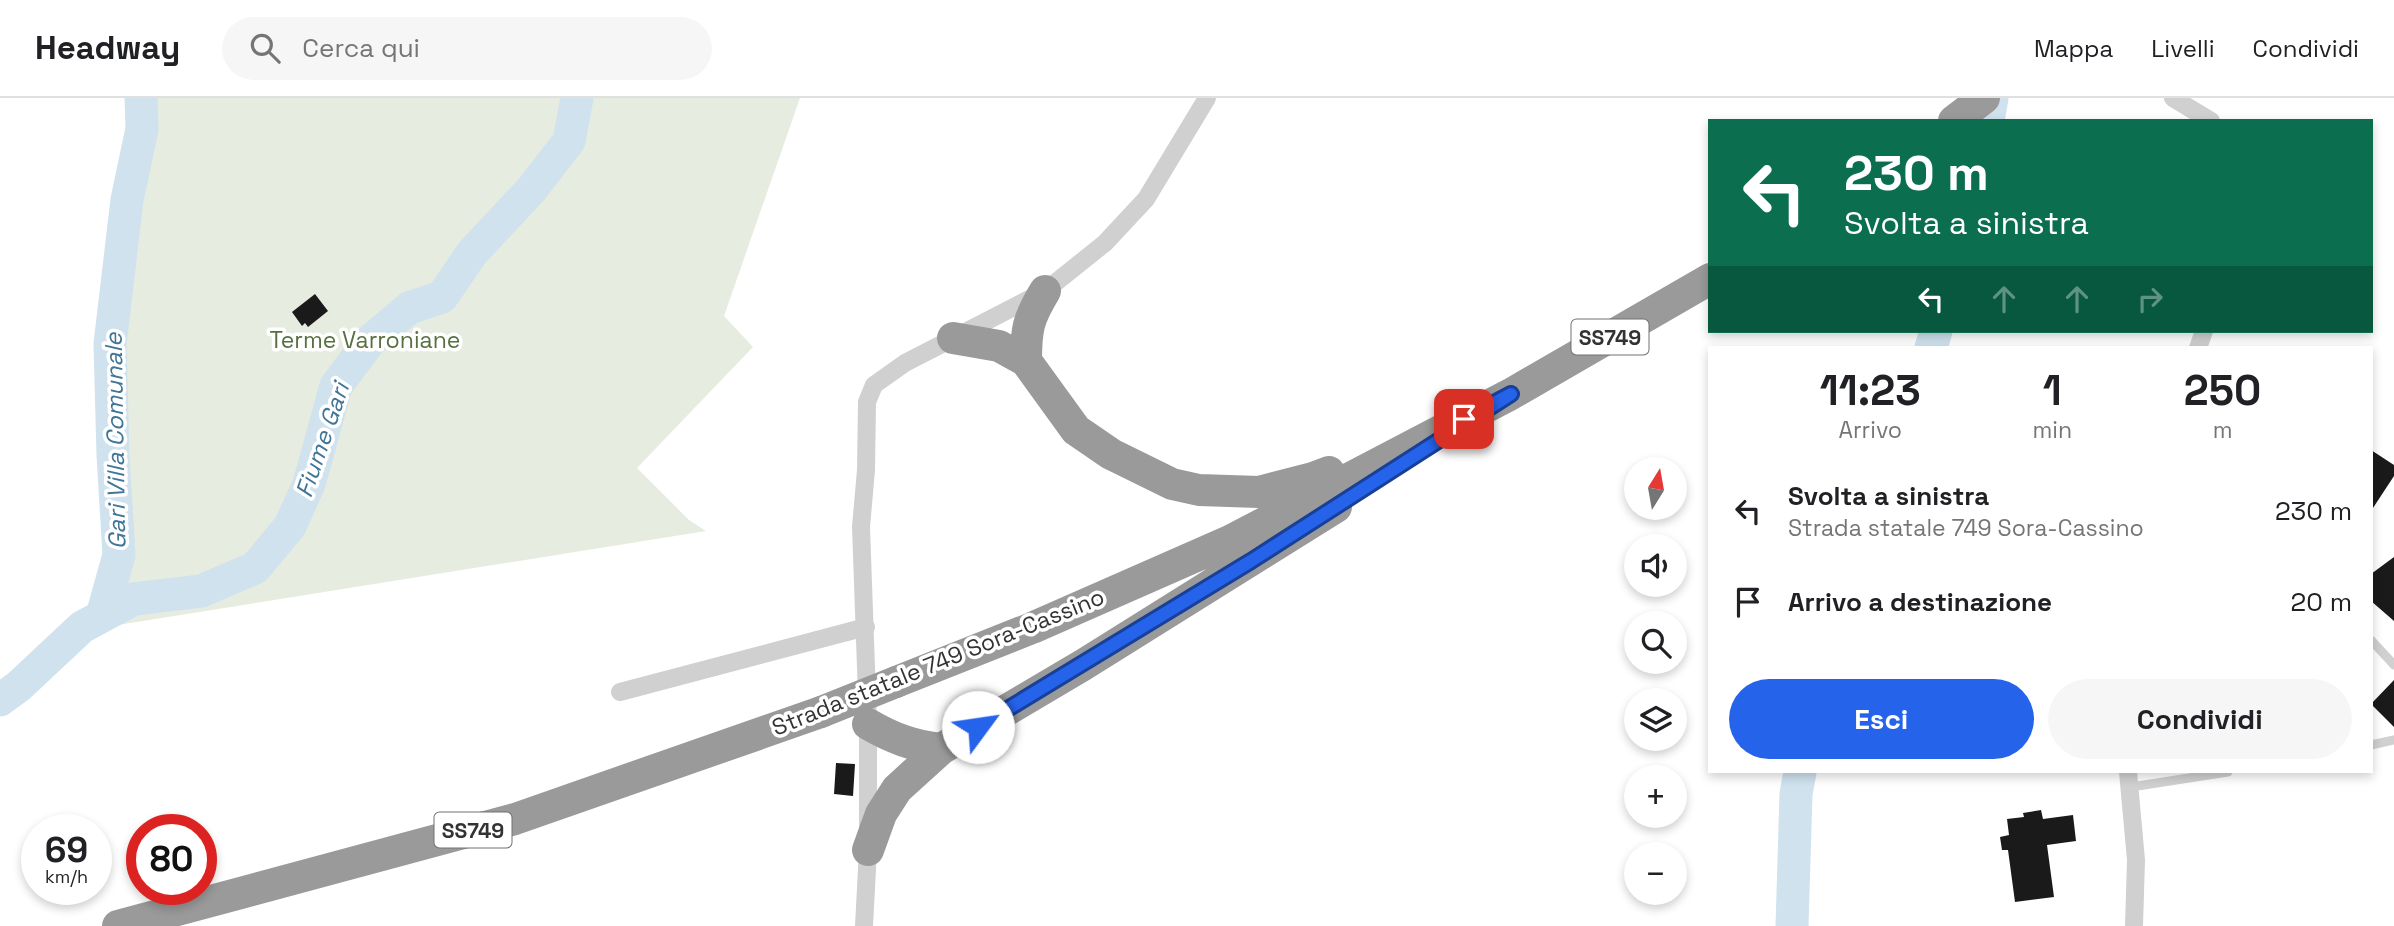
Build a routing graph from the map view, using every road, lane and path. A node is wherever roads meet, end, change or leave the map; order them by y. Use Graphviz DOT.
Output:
graph roads {
  1 [pos="1207,98"];
  2 [pos="1984,98"];
  3 [pos="2173,98"];
  4 [pos="1957,119"];
  5 [pos="2208,119"];
  6 [pos="1708,280"];
  7 [pos="1045,291"];
  8 [pos="953,338"];
  9 [pos="1026,361"];
  10 [pos="1511,394"];
  11 [pos="866,627"];
  12 [pos="2373,642"];
  13 [pos="2394,665"];
  14 [pos="620,692"];
  15 [pos="868,723"];
  16 [pos="2394,740"];
  17 [pos="2373,745"];
  18 [pos="941,749"];
  19 [pos="2214,773"];
  20 [pos="2129,779"];
  21 [pos="869,850"];
  22 [pos="118,926"];
  23 [pos="864,926"];
  24 [pos="2134,926"];
  1 -- 7 [label="street"];
  2 -- 4 [label="highway"];
  3 -- 5 [label="street"];
  6 -- 10 [label="highway, Strada statale 749 Sora-Cassino / SS749"];
  7 -- 8 [label="street"];
  7 -- 9 [label="highway"];
  8 -- 9 [label="highway"];
  8 -- 11 [label="street"];
  9 -- 10 [label="highway"];
  10 -- 18 [label="highway"];
  10 -- 22 [label="highway, Strada statale 749 Sora-Cassino / SS749, bridge"];
  11 -- 14 [label="street"];
  11 -- 15 [label="street"];
  12 -- 13 [label="lane"];
  15 -- 18 [label="highway"];
  15 -- 21 [label="street"];
  16 -- 17 [label="lane"];
  18 -- 21 [label="highway"];
  19 -- 20 [label="lane"];
  20 -- 24 [label="street"];
  21 -- 23 [label="street"];
}
